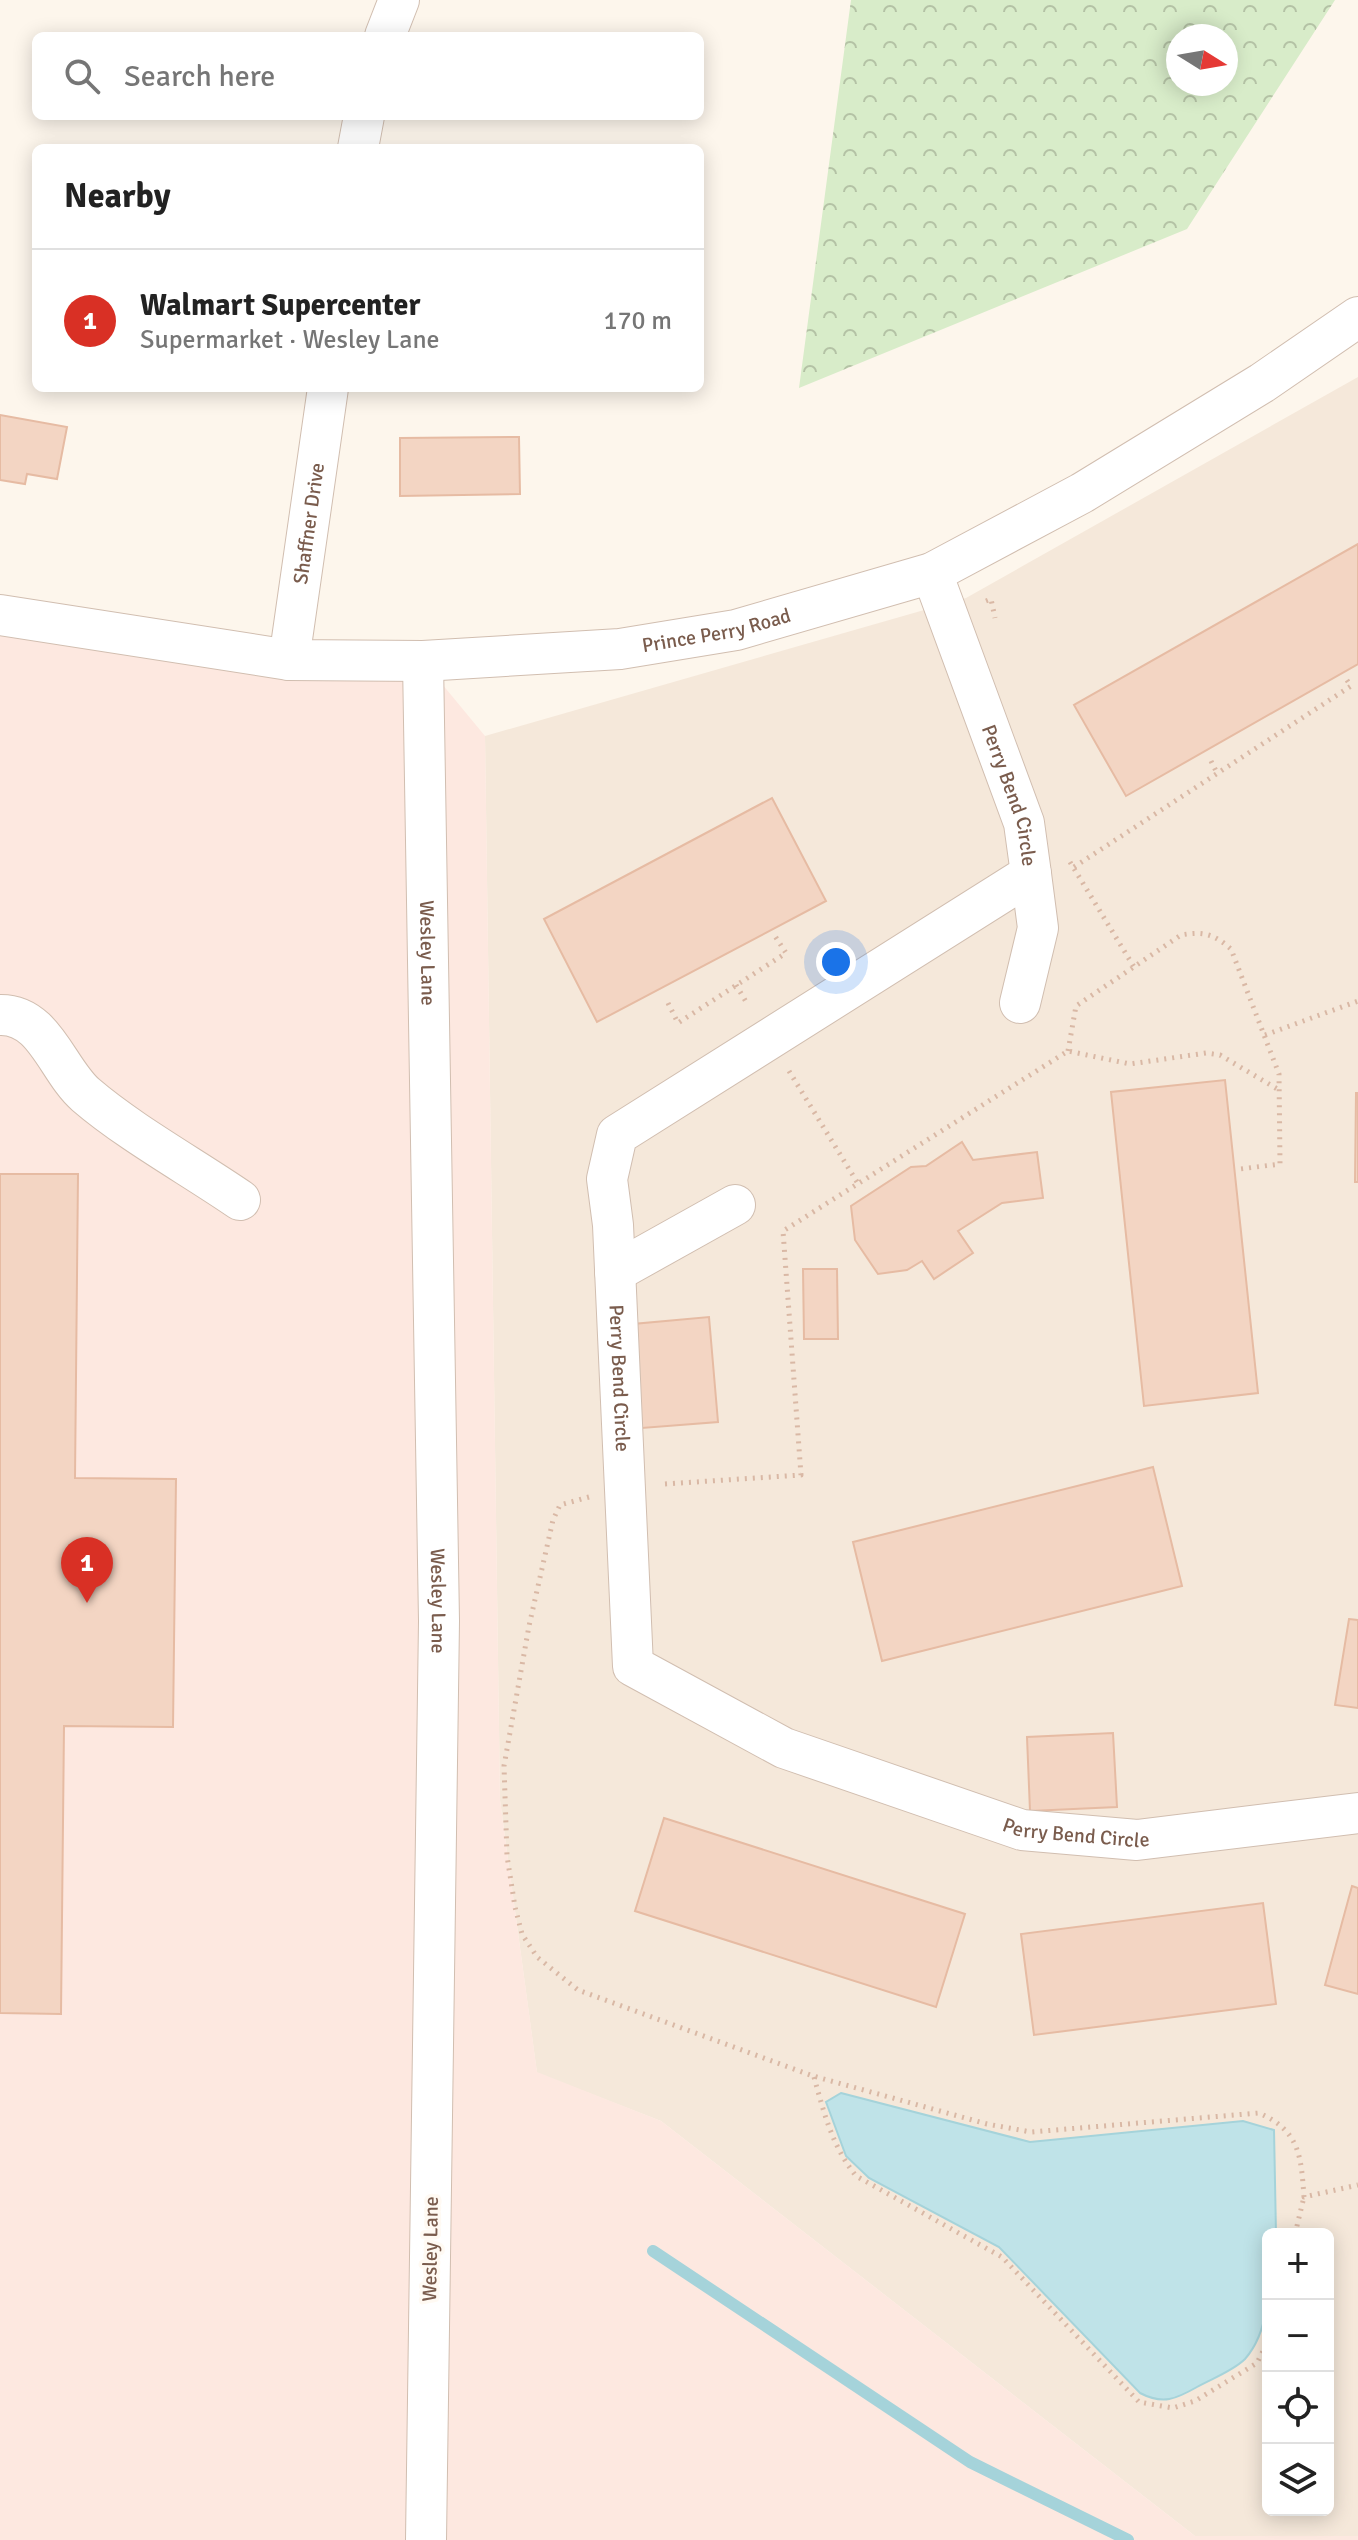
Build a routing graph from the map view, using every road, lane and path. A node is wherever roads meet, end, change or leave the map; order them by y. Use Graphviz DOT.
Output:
graph roads {
  1 [pos="399,0"];
  2 [pos="387,32"];
  3 [pos="363,120"];
  4 [pos="359,144"];
  5 [pos="1358,317"];
  6 [pos="327,392"];
  7 [pos="932,573"];
  8 [pos="0,615"];
  9 [pos="289,660"];
  10 [pos="423,661"];
  11 [pos="1344,676"];
  12 [pos="1211,761"];
  13 [pos="1217,773"];
  14 [pos="1074,867"];
  15 [pos="1031,874"];
  16 [pos="775,936"];
  17 [pos="736,985"];
  18 [pos="1358,1001"];
  19 [pos="668,1003"];
  20 [pos="1020,1003"];
  21 [pos="0,1015"];
  22 [pos="1265,1035"];
  23 [pos="769,1040"];
  24 [pos="1068,1051"];
  25 [pos="1279,1090"];
  26 [pos="1240,1169"];
  27 [pos="857,1182"];
  28 [pos="240,1200"];
  29 [pos="735,1205"];
  30 [pos="615,1272"];
  31 [pos="625,1491"];
  32 [pos="1358,1813"];
  33 [pos="813,2076"];
  34 [pos="1358,2185"];
  35 [pos="1304,2197"];
  36 [pos="1296,2228"];
  37 [pos="1262,2353"];
  38 [pos="426,2540"];
  1 -- 2 [label="street"];
  3 -- 4 [label="street"];
  5 -- 7 [label="street, Prince Perry Road"];
  6 -- 9 [label="street, Shaffner Drive"];
  7 -- 10 [label="street, Prince Perry Road"];
  7 -- 15 [label="street, Perry Bend Circle"];
  8 -- 9 [label="street, Prince Perry Road"];
  9 -- 10 [label="street, Prince Perry Road"];
  10 -- 38 [label="street, Wesley Lane"];
  11 -- 13 [label="path"];
  12 -- 13 [label="path"];
  13 -- 14 [label="path"];
  15 -- 20 [label="street"];
  15 -- 23 [label="street, Perry Bend Circle"];
  16 -- 17 [label="path"];
  17 -- 19 [label="path"];
  17 -- 23 [label="path"];
  18 -- 22 [label="path"];
  21 -- 28 [label="street"];
  22 -- 24 [label="path"];
  22 -- 25 [label="path"];
  23 -- 27 [label="path"];
  23 -- 30 [label="street, Perry Bend Circle"];
  24 -- 25 [label="path"];
  24 -- 27 [label="path"];
  25 -- 26 [label="path"];
  27 -- 31 [label="path"];
  29 -- 30 [label="street"];
  30 -- 31 [label="street, Perry Bend Circle"];
  31 -- 32 [label="street, Perry Bend Circle"];
  31 -- 33 [label="path"];
  33 -- 35 [label="path"];
  33 -- 37 [label="path"];
  34 -- 35 [label="path"];
  35 -- 36 [label="path"];
}
